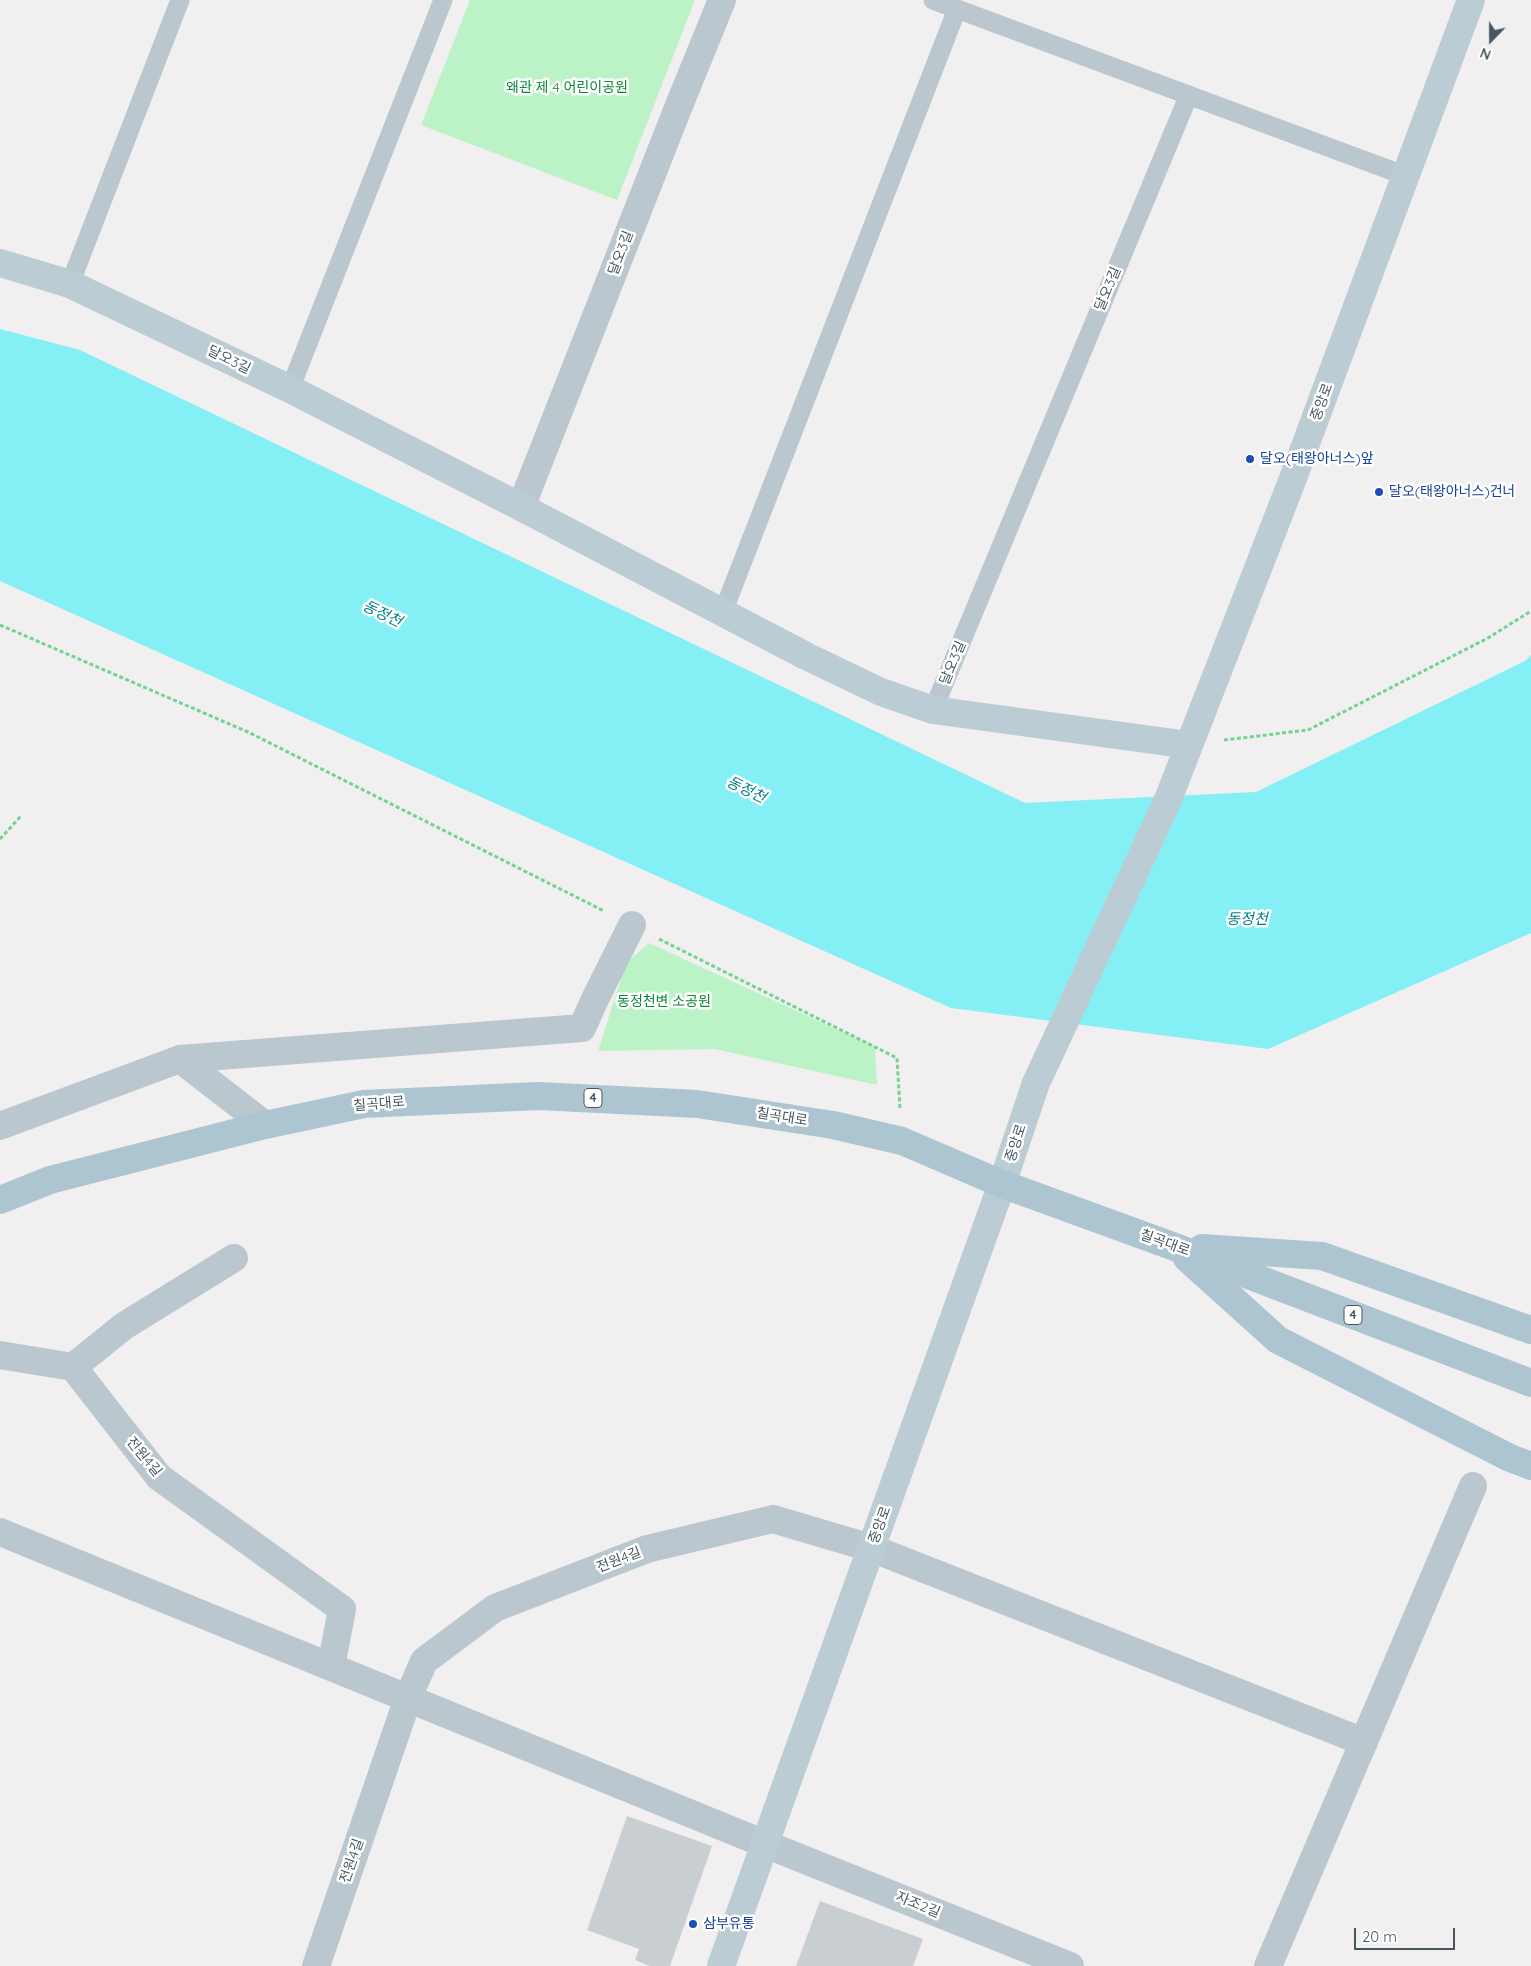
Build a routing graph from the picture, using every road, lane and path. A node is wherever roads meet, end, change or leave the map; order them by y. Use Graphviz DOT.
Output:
graph roads {
  1 [pos="180,0"];
  2 [pos="443,0"];
  3 [pos="722,0"];
  4 [pos="934,0"];
  5 [pos="1471,0"];
  6 [pos="956,9"];
  7 [pos="1188,96"];
  8 [pos="1406,176"];
  9 [pos="0,263"];
  10 [pos="70,284"];
  11 [pos="290,389"];
  12 [pos="521,507"];
  13 [pos="1531,611"];
  14 [pos="723,612"];
  15 [pos="0,625"];
  16 [pos="933,710"];
  17 [pos="1189,745"];
  18 [pos="21,816"];
  19 [pos="0,839"];
  20 [pos="632,925"];
  21 [pos="180,1059"];
  22 [pos="0,1126"];
  23 [pos="265,1126"];
  24 [pos="902,1141"];
  25 [pos="1002,1184"];
  26 [pos="0,1200"];
  27 [pos="1175,1247"];
  28 [pos="234,1258"];
  29 [pos="1531,1330"];
  30 [pos="0,1354"];
  31 [pos="73,1367"];
  32 [pos="1531,1383"];
  33 [pos="1531,1466"];
  34 [pos="1473,1486"];
  35 [pos="0,1532"];
  36 [pos="871,1548"];
  37 [pos="331,1667"];
  38 [pos="408,1698"];
  39 [pos="1364,1742"];
  40 [pos="765,1844"];
  41 [pos="316,1966"];
  42 [pos="721,1966"];
  43 [pos="1070,1966"];
  44 [pos="1268,1966"];
  1 -- 10 [label="lane"];
  2 -- 11 [label="lane"];
  3 -- 12 [label="street, 달오3길"];
  4 -- 6 [label="lane"];
  5 -- 8 [label="street, 중앙로"];
  6 -- 7 [label="lane"];
  6 -- 14 [label="lane"];
  7 -- 8 [label="lane"];
  7 -- 16 [label="lane, 달오3길"];
  8 -- 17 [label="street, 중앙로"];
  9 -- 10 [label="street, 달오3길"];
  10 -- 11 [label="street, 달오3길"];
  11 -- 12 [label="street, 달오3길"];
  12 -- 14 [label="street, 달오3길"];
  13 -- 17 [label="path"];
  14 -- 16 [label="street, 달오3길"];
  15 -- 20 [label="path"];
  16 -- 17 [label="street, 달오3길"];
  17 -- 25 [label="street, 중앙로"];
  18 -- 19 [label="path"];
  20 -- 21 [label="street"];
  20 -- 24 [label="path"];
  21 -- 22 [label="street"];
  21 -- 23 [label="street"];
  23 -- 24 [label="main road, 칠곡대로 / 4"];
  23 -- 26 [label="main road, 칠곡대로 / 4"];
  24 -- 25 [label="main road, 칠곡대로 / 4"];
  25 -- 27 [label="main road, 칠곡대로 / 4"];
  25 -- 36 [label="street, 중앙로"];
  27 -- 29 [label="main road"];
  27 -- 32 [label="main road, 칠곡대로 / 4"];
  27 -- 33 [label="main road"];
  28 -- 31 [label="street"];
  30 -- 31 [label="street"];
  31 -- 37 [label="street, 전원4길"];
  34 -- 39 [label="street"];
  35 -- 37 [label="street"];
  36 -- 38 [label="street, 전원4길"];
  36 -- 39 [label="street, 전원4길"];
  36 -- 40 [label="street, 중앙로"];
  37 -- 38 [label="street"];
  38 -- 40 [label="street"];
  38 -- 41 [label="street, 전원4길"];
  39 -- 44 [label="street"];
  40 -- 42 [label="street, 중앙로"];
  40 -- 43 [label="street, 자조2길"];
}
